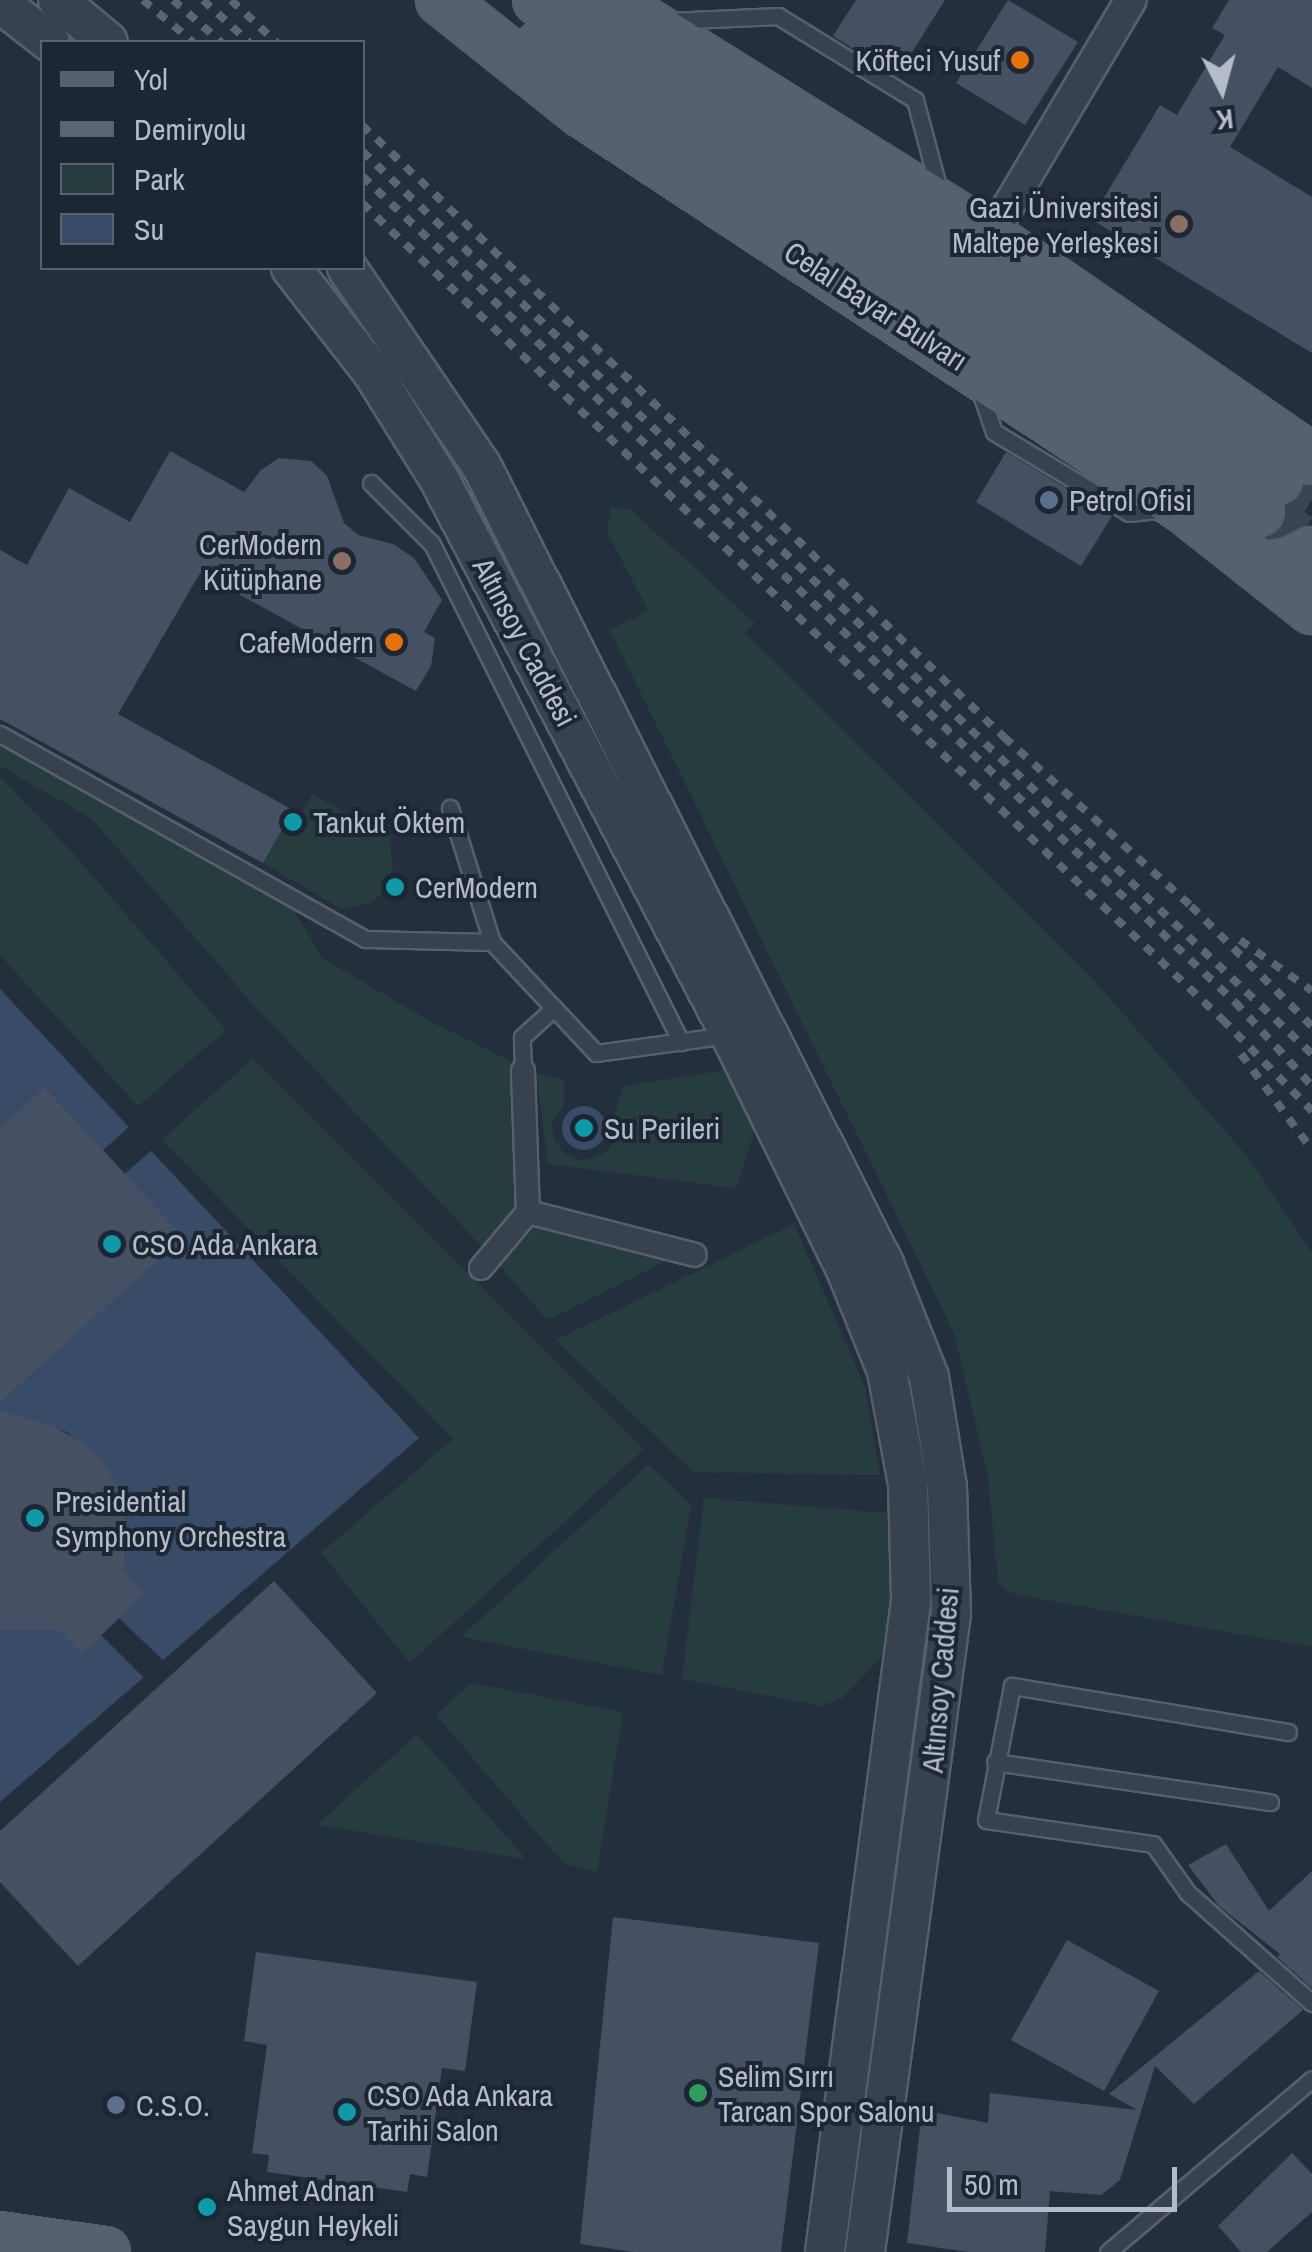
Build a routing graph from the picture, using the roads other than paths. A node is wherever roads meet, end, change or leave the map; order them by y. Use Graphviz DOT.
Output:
graph roads {
  1 [pos="58,0"];
  2 [pos="442,0"];
  3 [pos="471,0"];
  4 [pos="538,0"];
  5 [pos="1132,0"];
  6 [pos="0,3"];
  7 [pos="628,11"];
  8 [pos="47,40"];
  9 [pos="106,40"];
  10 [pos="943,207"];
  11 [pos="990,237"];
  12 [pos="294,270"];
  13 [pos="348,270"];
  14 [pos="370,482"];
  15 [pos="1283,483"];
  16 [pos="1312,552"];
  17 [pos="1264,566"];
  18 [pos="1312,609"];
  19 [pos="0,734"];
  20 [pos="450,808"];
  21 [pos="492,942"];
  22 [pos="554,1008"];
  23 [pos="747,1028"];
  24 [pos="681,1042"];
  25 [pos="522,1071"];
  26 [pos="528,1212"];
  27 [pos="695,1255"];
  28 [pos="481,1268"];
  29 [pos="1288,1732"];
  30 [pos="995,1762"];
  31 [pos="1270,1802"];
  32 [pos="1312,2003"];
  33 [pos="1312,2079"];
  34 [pos="0,2237"];
  35 [pos="105,2252"];
  36 [pos="825,2252"];
  37 [pos="865,2252"];
  38 [pos="1108,2252"];
  1 -- 9 [label="street"];
  2 -- 17 [label="main road, Celal Bayar Bulvarı"];
  3 -- 15 [label="main road, Celal Bayar Bulvarı"];
  4 -- 15 [label="main road"];
  5 -- 11 [label="street"];
  6 -- 8 [label="street"];
  7 -- 10 [label="main road"];
  7 -- 10 [label="lane"];
  10 -- 11 [label="main road"];
  11 -- 15 [label="main road"];
  12 -- 23 [label="street, Altınsoy Caddesi"];
  13 -- 23 [label="street, Altınsoy Caddesi"];
  14 -- 24 [label="lane"];
  16 -- 17 [label="main road"];
  17 -- 18 [label="main road, Celal Bayar Bulvarı"];
  19 -- 21 [label="lane"];
  20 -- 21 [label="lane"];
  21 -- 22 [label="lane"];
  22 -- 24 [label="lane"];
  22 -- 25 [label="lane"];
  23 -- 24 [label="lane"];
  23 -- 36 [label="street, Altınsoy Caddesi"];
  23 -- 37 [label="street, Altınsoy Caddesi"];
  25 -- 26 [label="street"];
  26 -- 27 [label="street"];
  26 -- 28 [label="street"];
  29 -- 30 [label="lane"];
  30 -- 31 [label="lane"];
  30 -- 32 [label="lane"];
  33 -- 38 [label="lane"];
  34 -- 35 [label="main road"];
}
